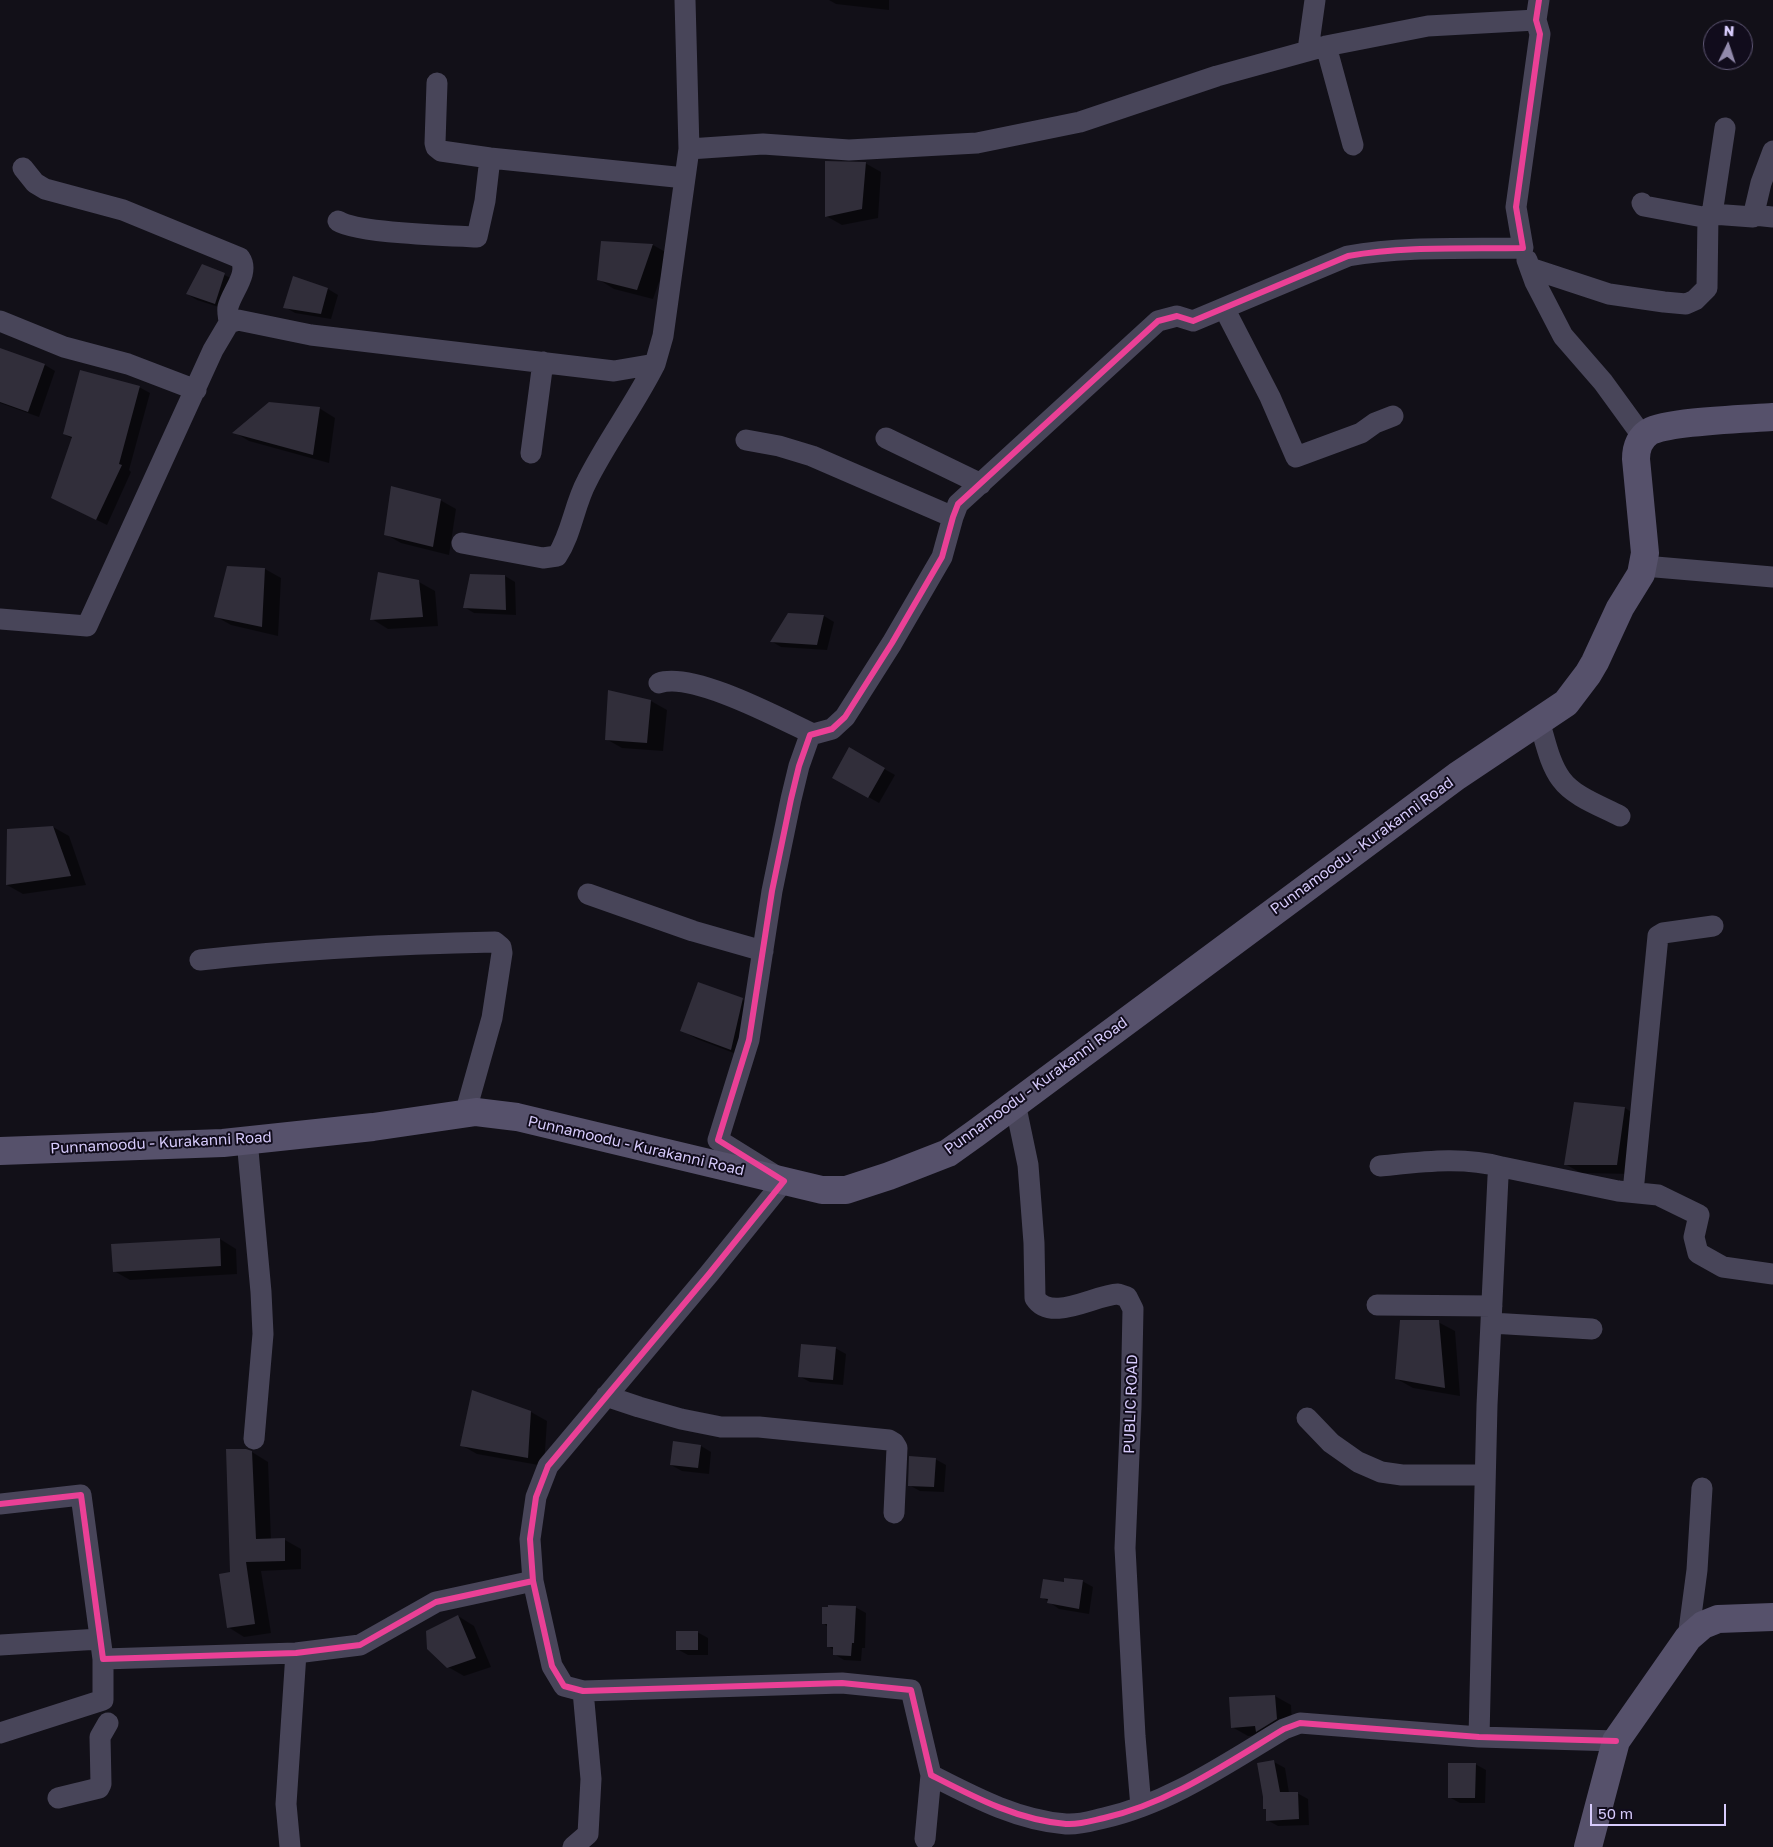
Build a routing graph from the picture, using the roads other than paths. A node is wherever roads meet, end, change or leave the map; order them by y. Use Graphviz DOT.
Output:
graph roads {
  1 [pos="685,0"];
  2 [pos="1315,0"];
  3 [pos="1537,10"];
  4 [pos="1317,48"];
  5 [pos="437,83"];
  6 [pos="1725,128"];
  7 [pos="1353,145"];
  8 [pos="689,149"];
  9 [pos="1773,152"];
  10 [pos="490,158"];
  11 [pos="23,168"];
  12 [pos="685,178"];
  13 [pos="1642,203"];
  14 [pos="1710,216"];
  15 [pos="1764,216"];
  16 [pos="338,220"];
  17 [pos="1523,248"];
  18 [pos="1530,268"];
  19 [pos="1224,308"];
  20 [pos="0,321"];
  21 [pos="229,323"];
  22 [pos="543,362"];
  23 [pos="654,364"];
  24 [pos="196,390"];
  25 [pos="1393,416"];
  26 [pos="1773,417"];
  27 [pos="1643,437"];
  28 [pos="886,438"];
  29 [pos="746,440"];
  30 [pos="531,453"];
  31 [pos="981,484"];
  32 [pos="953,517"];
  33 [pos="462,543"];
  34 [pos="1644,566"];
  35 [pos="1773,577"];
  36 [pos="0,618"];
  37 [pos="659,683"];
  38 [pos="1539,721"];
  39 [pos="813,734"];
  40 [pos="1620,816"];
  41 [pos="588,894"];
  42 [pos="1713,926"];
  43 [pos="763,951"];
  44 [pos="200,960"];
  45 [pos="1015,1103"];
  46 [pos="465,1114"];
  47 [pos="247,1140"];
  48 [pos="0,1151"];
  49 [pos="1380,1166"];
  50 [pos="1502,1167"];
  51 [pos="784,1181"];
  52 [pos="1634,1192"];
  53 [pos="1773,1274"];
  54 [pos="1377,1305"];
  55 [pos="1491,1314"];
  56 [pos="1592,1329"];
  57 [pos="606,1396"];
  58 [pos="1307,1418"];
  59 [pos="254,1439"];
  60 [pos="1485,1475"];
  61 [pos="1702,1488"];
  62 [pos="0,1504"];
  63 [pos="894,1513"];
  64 [pos="533,1581"];
  65 [pos="1773,1616"];
  66 [pos="1688,1638"];
  67 [pos="0,1645"];
  68 [pos="102,1649"];
  69 [pos="296,1653"];
  70 [pos="583,1691"];
  71 [pos="103,1700"];
  72 [pos="0,1733"];
  73 [pos="1479,1737"];
  74 [pos="1616,1741"];
  75 [pos="931,1775"];
  76 [pos="58,1798"];
  77 [pos="1142,1807"];
  78 [pos="925,1839"];
  79 [pos="290,1847"];
  80 [pos="572,1847"];
  81 [pos="1588,1847"];
  1 -- 8 [label="street"];
  2 -- 4 [label="street"];
  3 -- 4 [label="street"];
  3 -- 17 [label="street"];
  4 -- 7 [label="street"];
  4 -- 8 [label="street"];
  5 -- 10 [label="street"];
  6 -- 14 [label="street"];
  8 -- 12 [label="street"];
  9 -- 15 [label="street"];
  10 -- 12 [label="street"];
  10 -- 16 [label="street"];
  11 -- 21 [label="street"];
  12 -- 23 [label="street"];
  13 -- 14 [label="street"];
  14 -- 15 [label="street"];
  14 -- 18 [label="street"];
  17 -- 18 [label="street"];
  17 -- 19 [label="street"];
  18 -- 27 [label="street"];
  19 -- 25 [label="street"];
  19 -- 31 [label="street"];
  20 -- 24 [label="street"];
  21 -- 22 [label="street"];
  21 -- 24 [label="street"];
  22 -- 23 [label="street"];
  22 -- 30 [label="street"];
  23 -- 33 [label="street"];
  24 -- 36 [label="street"];
  26 -- 27 [label="main road"];
  27 -- 34 [label="main road, Punnamoodu - Kurakanni Road"];
  28 -- 31 [label="street"];
  29 -- 32 [label="street"];
  31 -- 32 [label="street"];
  32 -- 39 [label="street"];
  34 -- 35 [label="street"];
  34 -- 38 [label="main road, Punnamoodu - Kurakanni Road"];
  37 -- 39 [label="street"];
  38 -- 40 [label="street"];
  38 -- 45 [label="main road, Punnamoodu - Kurakanni Road"];
  39 -- 43 [label="street"];
  41 -- 43 [label="street"];
  42 -- 52 [label="street"];
  43 -- 51 [label="street"];
  44 -- 46 [label="street"];
  45 -- 51 [label="main road, Punnamoodu - Kurakanni Road"];
  45 -- 77 [label="street, PUBLIC ROAD"];
  46 -- 47 [label="main road, Punnamoodu - Kurakanni Road"];
  46 -- 51 [label="main road, Punnamoodu - Kurakanni Road"];
  47 -- 48 [label="main road, Punnamoodu - Kurakanni Road"];
  47 -- 59 [label="street"];
  49 -- 50 [label="street"];
  50 -- 52 [label="street"];
  50 -- 55 [label="street"];
  51 -- 57 [label="street"];
  52 -- 53 [label="street"];
  54 -- 55 [label="street"];
  55 -- 56 [label="street"];
  55 -- 60 [label="street"];
  57 -- 63 [label="street"];
  57 -- 64 [label="street"];
  58 -- 60 [label="street"];
  60 -- 73 [label="street"];
  61 -- 66 [label="street"];
  62 -- 68 [label="street"];
  64 -- 69 [label="street"];
  64 -- 70 [label="street"];
  65 -- 66 [label="main road"];
  66 -- 74 [label="main road"];
  67 -- 68 [label="street"];
  68 -- 69 [label="street"];
  68 -- 71 [label="street"];
  69 -- 79 [label="street"];
  70 -- 75 [label="street"];
  70 -- 80 [label="street"];
  71 -- 72 [label="street"];
  71 -- 76 [label="street"];
  73 -- 74 [label="street"];
  73 -- 77 [label="street"];
  74 -- 81 [label="main road"];
  75 -- 77 [label="street"];
  75 -- 78 [label="street"];
}
